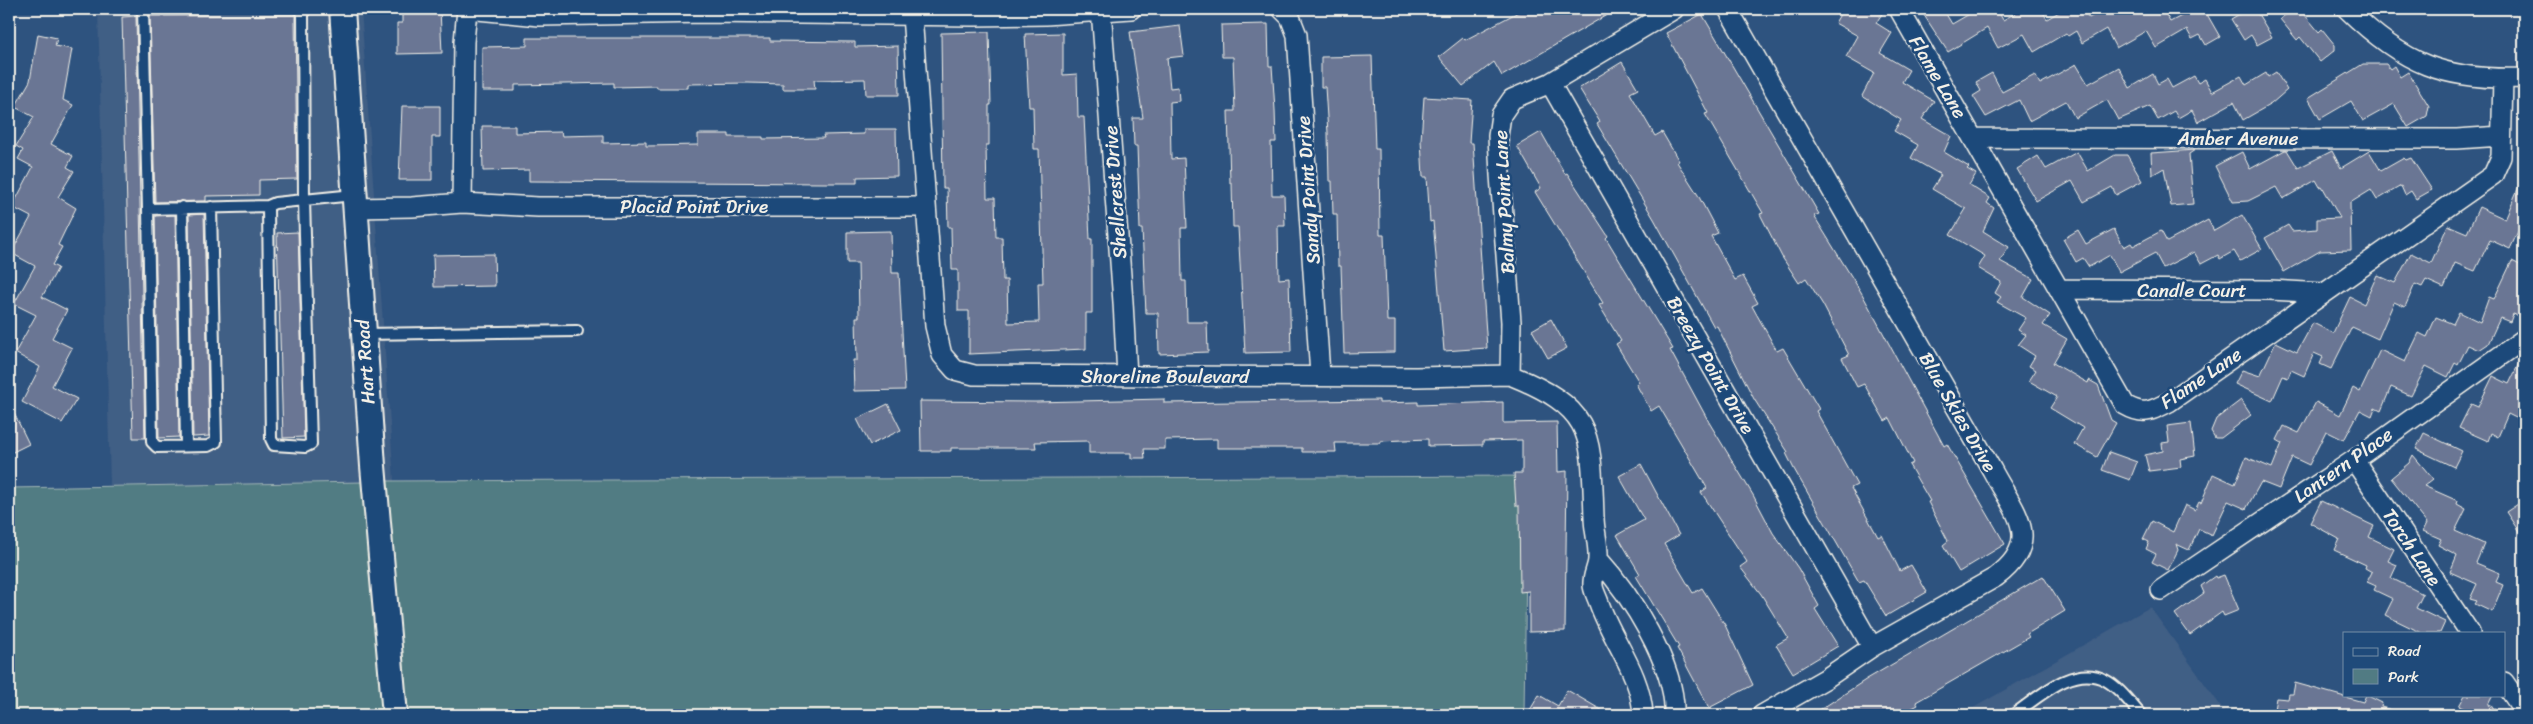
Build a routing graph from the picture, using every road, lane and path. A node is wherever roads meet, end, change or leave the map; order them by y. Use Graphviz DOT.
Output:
graph roads {
  1 [pos="143,9"];
  2 [pos="299,9"];
  3 [pos="342,9"];
  4 [pos="467,9"];
  5 [pos="1131,9"];
  6 [pos="1282,9"];
  7 [pos="1674,9"];
  8 [pos="1728,9"];
  9 [pos="1899,9"];
  10 [pos="2347,9"];
  11 [pos="1101,10"];
  12 [pos="912,15"];
  13 [pos="2524,78"];
  14 [pos="2503,79"];
  15 [pos="1550,83"];
  16 [pos="2502,136"];
  17 [pos="1974,138"];
  18 [pos="304,200"];
  19 [pos="354,202"];
  20 [pos="462,203"];
  21 [pos="182,206"];
  22 [pos="268,206"];
  23 [pos="211,207"];
  24 [pos="925,207"];
  25 [pos="148,209"];
  26 [pos="2059,289"];
  27 [pos="2324,293"];
  28 [pos="577,331"];
  29 [pos="363,334"];
  30 [pos="2524,339"];
  31 [pos="1320,375"];
  32 [pos="1510,375"];
  33 [pos="1127,376"];
  34 [pos="186,446"];
  35 [pos="2354,460"];
  36 [pos="1598,559"];
  37 [pos="2161,590"];
  38 [pos="2469,632"];
  39 [pos="1872,647"];
  40 [pos="2506,685"];
  41 [pos="2524,711"];
  42 [pos="395,715"];
  43 [pos="1642,715"];
  44 [pos="1674,715"];
  45 [pos="1762,715"];
  46 [pos="2013,715"];
  47 [pos="2141,715"];
  1 -- 25 [label="lane"];
  2 -- 18 [label="lane"];
  3 -- 19 [label="street, Hart Road"];
  4 -- 12 [label="street"];
  4 -- 20 [label="street"];
  5 -- 11 [label="street"];
  6 -- 31 [label="street, Sandy Point Drive"];
  7 -- 15 [label="street, Balmy Point Lane"];
  8 -- 39 [label="street, Blue Skies Drive"];
  9 -- 17 [label="street, Flame Lane"];
  10 -- 14 [label="street"];
  11 -- 12 [label="street"];
  11 -- 33 [label="street, Shellcrest Drive"];
  12 -- 24 [label="street, Shoreline Boulevard"];
  13 -- 14 [label="street"];
  14 -- 16 [label="street, Flame Lane"];
  15 -- 32 [label="street, Balmy Point Lane"];
  15 -- 39 [label="street, Breezy Point Drive"];
  16 -- 17 [label="street, Amber Avenue"];
  16 -- 27 [label="street, Flame Lane"];
  17 -- 26 [label="street, Flame Lane"];
  18 -- 19 [label="lane"];
  18 -- 22 [label="lane"];
  18 -- 22 [label="lane"];
  19 -- 20 [label="street, Placid Point Drive"];
  19 -- 29 [label="street, Hart Road"];
  20 -- 24 [label="street, Placid Point Drive"];
  21 -- 23 [label="lane"];
  21 -- 25 [label="lane"];
  21 -- 34 [label="lane"];
  22 -- 23 [label="lane"];
  23 -- 34 [label="lane"];
  24 -- 33 [label="street, Shoreline Boulevard"];
  25 -- 34 [label="lane"];
  26 -- 27 [label="street, Candle Court"];
  26 -- 27 [label="street, Flame Lane"];
  28 -- 29 [label="lane"];
  29 -- 42 [label="street, Hart Road"];
  30 -- 35 [label="street, Lantern Place"];
  31 -- 32 [label="street, Shoreline Boulevard"];
  31 -- 33 [label="street, Shoreline Boulevard"];
  32 -- 36 [label="street, Shoreline Boulevard"];
  35 -- 37 [label="street, Lantern Place"];
  35 -- 38 [label="street, Torch Lane"];
  36 -- 43 [label="street, Shoreline Boulevard"];
  36 -- 44 [label="street"];
  39 -- 45 [label="street, Blue Skies Drive"];
  40 -- 41 [label="street"];
  46 -- 47 [label="lane"];
}
